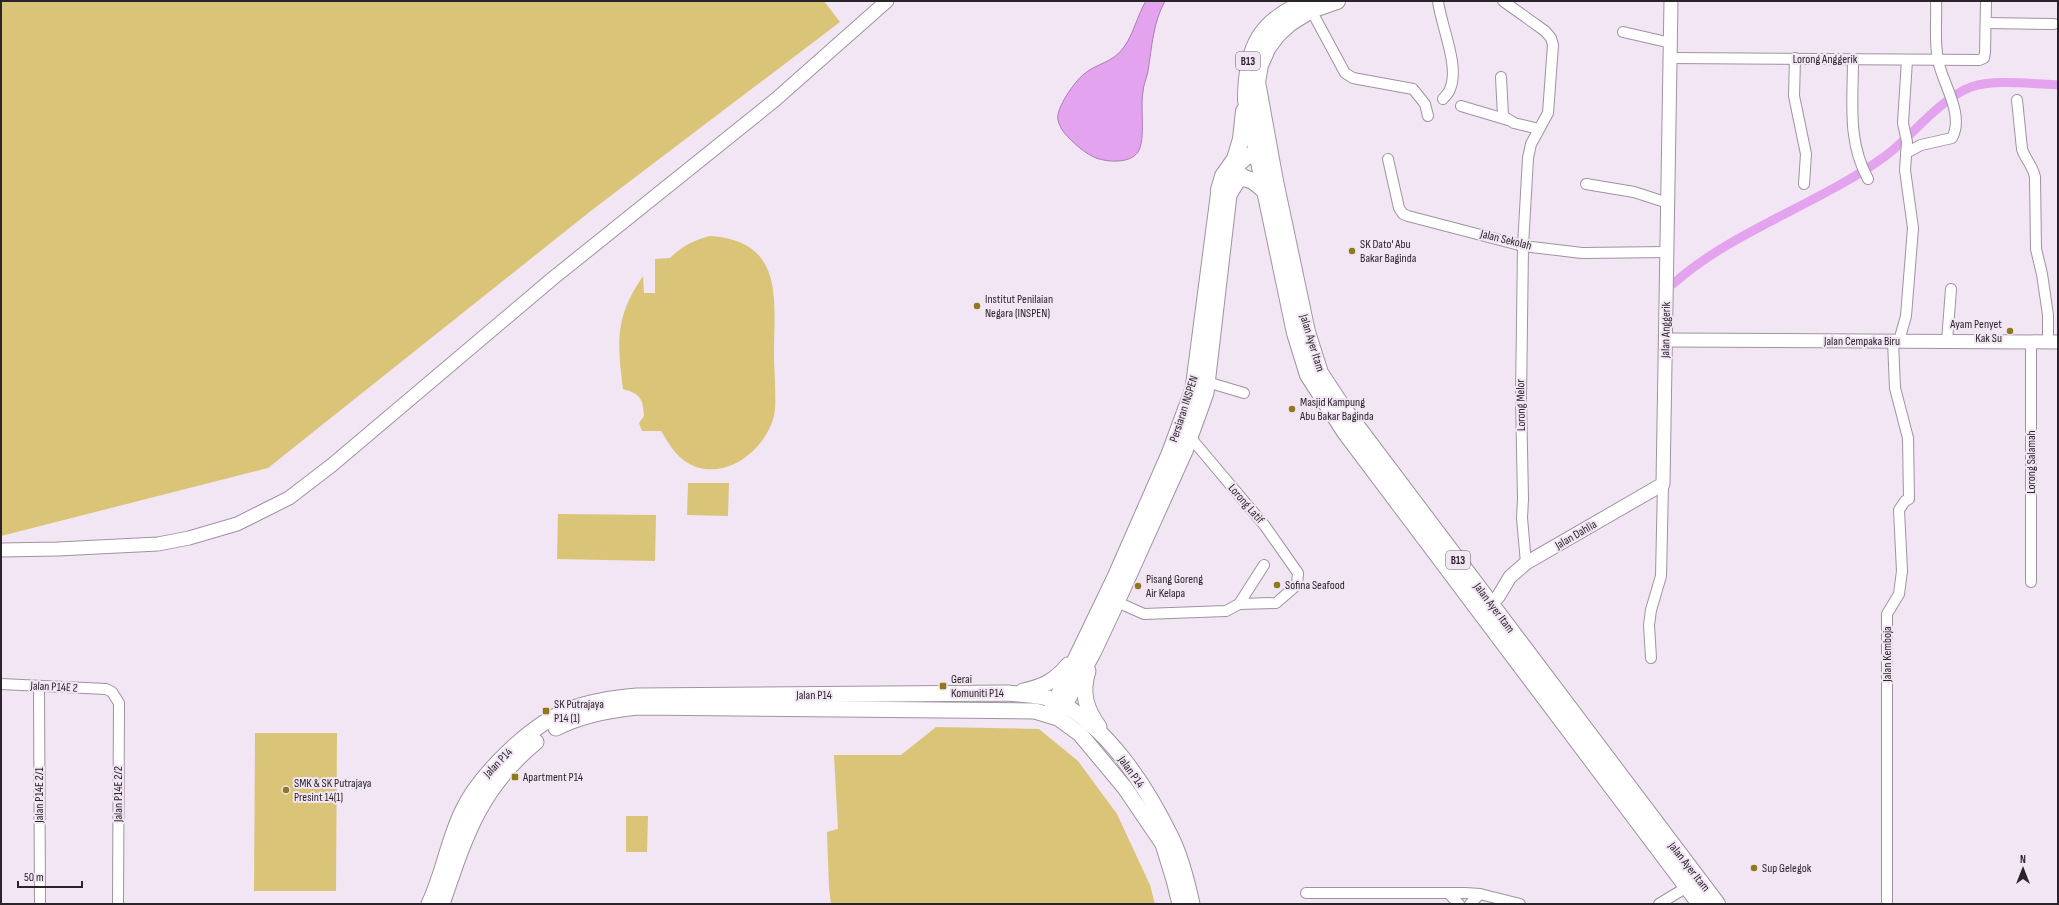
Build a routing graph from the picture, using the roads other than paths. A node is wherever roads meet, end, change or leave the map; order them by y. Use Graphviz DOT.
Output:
graph roads {
  1 [pos="887,1"];
  2 [pos="1337,1"];
  3 [pos="1438,1"];
  4 [pos="1503,1"];
  5 [pos="1671,1"];
  6 [pos="1936,1"];
  7 [pos="1986,1"];
  8 [pos="1310,5"];
  9 [pos="1986,23"];
  10 [pos="2054,24"];
  11 [pos="1624,32"];
  12 [pos="1671,43"];
  13 [pos="1672,58"];
  14 [pos="1795,58"];
  15 [pos="1853,59"];
  16 [pos="1907,60"];
  17 [pos="1938,60"];
  18 [pos="1501,77"];
  19 [pos="1443,99"];
  20 [pos="1246,100"];
  21 [pos="2016,100"];
  22 [pos="1461,106"];
  23 [pos="1428,116"];
  24 [pos="1508,120"];
  25 [pos="1539,130"];
  26 [pos="1906,153"];
  27 [pos="1264,154"];
  28 [pos="1388,159"];
  29 [pos="1865,174"];
  30 [pos="1238,178"];
  31 [pos="1586,184"];
  32 [pos="1804,184"];
  33 [pos="1271,187"];
  34 [pos="1220,190"];
  35 [pos="1668,203"];
  36 [pos="1523,246"];
  37 [pos="1668,252"];
  38 [pos="1951,289"];
  39 [pos="1666,340"];
  40 [pos="1896,341"];
  41 [pos="1948,342"];
  42 [pos="2031,342"];
  43 [pos="2053,342"];
  44 [pos="1207,382"];
  45 [pos="1244,393"];
  46 [pos="1365,435"];
  47 [pos="1190,437"];
  48 [pos="1663,484"];
  49 [pos="1,550"];
  50 [pos="1526,563"];
  51 [pos="1264,565"];
  52 [pos="2031,582"];
  53 [pos="1498,597"];
  54 [pos="1117,602"];
  55 [pos="1239,604"];
  56 [pos="1087,652"];
  57 [pos="1651,658"];
  58 [pos="1,684"];
  59 [pos="39,686"];
  60 [pos="106,689"];
  61 [pos="1008,693"];
  62 [pos="1561,697"];
  63 [pos="1056,710"];
  64 [pos="1115,750"];
  65 [pos="1687,888"];
  66 [pos="1306,893"];
  67 [pos="1448,893"];
  68 [pos="1480,894"];
  69 [pos="40,904"];
  70 [pos="118,904"];
  71 [pos="429,904"];
  72 [pos="442,904"];
  73 [pos="1180,904"];
  74 [pos="1192,904"];
  75 [pos="1459,904"];
  76 [pos="1470,904"];
  77 [pos="1520,904"];
  78 [pos="1659,904"];
  79 [pos="1700,904"];
  80 [pos="1717,904"];
  81 [pos="1887,904"];
  1 -- 49 [label="street"];
  2 -- 8 [label="main road, B13"];
  3 -- 19 [label="street"];
  4 -- 25 [label="street, Lorong Melor"];
  5 -- 12 [label="street, Jalan Anggerik"];
  6 -- 17 [label="street"];
  7 -- 9 [label="street"];
  8 -- 20 [label="main road, B13"];
  8 -- 23 [label="street"];
  8 -- 27 [label="main road, B13"];
  9 -- 10 [label="street"];
  9 -- 17 [label="street, Lorong Anggerik"];
  11 -- 12 [label="street"];
  12 -- 13 [label="street, Jalan Anggerik"];
  13 -- 14 [label="street, Lorong Anggerik"];
  13 -- 35 [label="street, Jalan Anggerik"];
  14 -- 15 [label="street, Lorong Anggerik"];
  14 -- 32 [label="street"];
  15 -- 16 [label="street, Lorong Anggerik"];
  15 -- 29 [label="street"];
  16 -- 17 [label="street, Lorong Anggerik"];
  16 -- 26 [label="street, Jalan Kemboja"];
  17 -- 26 [label="street"];
  18 -- 24 [label="street"];
  20 -- 27 [label="main road, B13"];
  20 -- 34 [label="main road"];
  21 -- 43 [label="street"];
  22 -- 24 [label="street"];
  24 -- 25 [label="street"];
  25 -- 36 [label="street, Lorong Melor"];
  26 -- 40 [label="street, Jalan Kemboja"];
  27 -- 30 [label="main road, Persiaran INSPEN"];
  27 -- 33 [label="main road, B13"];
  27 -- 34 [label="main road, Persiaran INSPEN"];
  28 -- 36 [label="street, Jalan Sekolah"];
  30 -- 33 [label="main road"];
  30 -- 44 [label="main road, Persiaran INSPEN"];
  31 -- 35 [label="street"];
  33 -- 46 [label="main road, Jalan Ayer Itam / B13"];
  33 -- 65 [label="main road, Jalan Ayer Itam / B13"];
  34 -- 56 [label="main road, Persiaran INSPEN"];
  35 -- 37 [label="street, Jalan Anggerik"];
  36 -- 37 [label="street, Jalan Sekolah"];
  36 -- 50 [label="street, Lorong Melor"];
  37 -- 39 [label="street, Jalan Anggerik"];
  38 -- 41 [label="street"];
  39 -- 40 [label="street, Jalan Cempaka Biru"];
  39 -- 48 [label="street, Jalan Anggerik"];
  40 -- 41 [label="street, Jalan Cempaka Biru"];
  40 -- 81 [label="street, Jalan Kemboja"];
  41 -- 42 [label="street, Jalan Cempaka Biru"];
  42 -- 43 [label="street, Jalan Cempaka Biru"];
  42 -- 52 [label="street, Lorong Salamah"];
  44 -- 45 [label="street"];
  44 -- 47 [label="main road, Persiaran INSPEN"];
  46 -- 53 [label="main road"];
  46 -- 62 [label="main road, Jalan Ayer Itam / B13"];
  47 -- 54 [label="main road, Persiaran INSPEN"];
  47 -- 55 [label="street, Lorong Latif"];
  48 -- 50 [label="street, Jalan Dahlia"];
  48 -- 57 [label="street, Jalan Anggerik"];
  50 -- 53 [label="street, Jalan Dahlia"];
  51 -- 55 [label="street"];
  53 -- 62 [label="main road"];
  54 -- 55 [label="street"];
  54 -- 56 [label="main road, Persiaran INSPEN"];
  56 -- 61 [label="main road"];
  56 -- 63 [label="main road"];
  56 -- 64 [label="main road"];
  58 -- 59 [label="street, Jalan P14E 2"];
  59 -- 60 [label="street, Jalan P14E 2"];
  59 -- 69 [label="street, Jalan P14E 2/1"];
  60 -- 70 [label="street, Jalan P14E 2/2"];
  61 -- 63 [label="main road, Jalan P14"];
  61 -- 71 [label="main road, Jalan P14"];
  62 -- 80 [label="main road, Jalan Ayer Itam / B13"];
  63 -- 64 [label="main road, Jalan P14"];
  63 -- 72 [label="main road, Jalan P14"];
  63 -- 73 [label="main road, Jalan P14"];
  64 -- 74 [label="main road, Jalan P14"];
  65 -- 78 [label="street"];
  65 -- 79 [label="main road, Jalan Ayer Itam"];
  66 -- 67 [label="street"];
  67 -- 68 [label="street"];
  67 -- 75 [label="street"];
  68 -- 76 [label="street"];
  68 -- 77 [label="street"];
}
